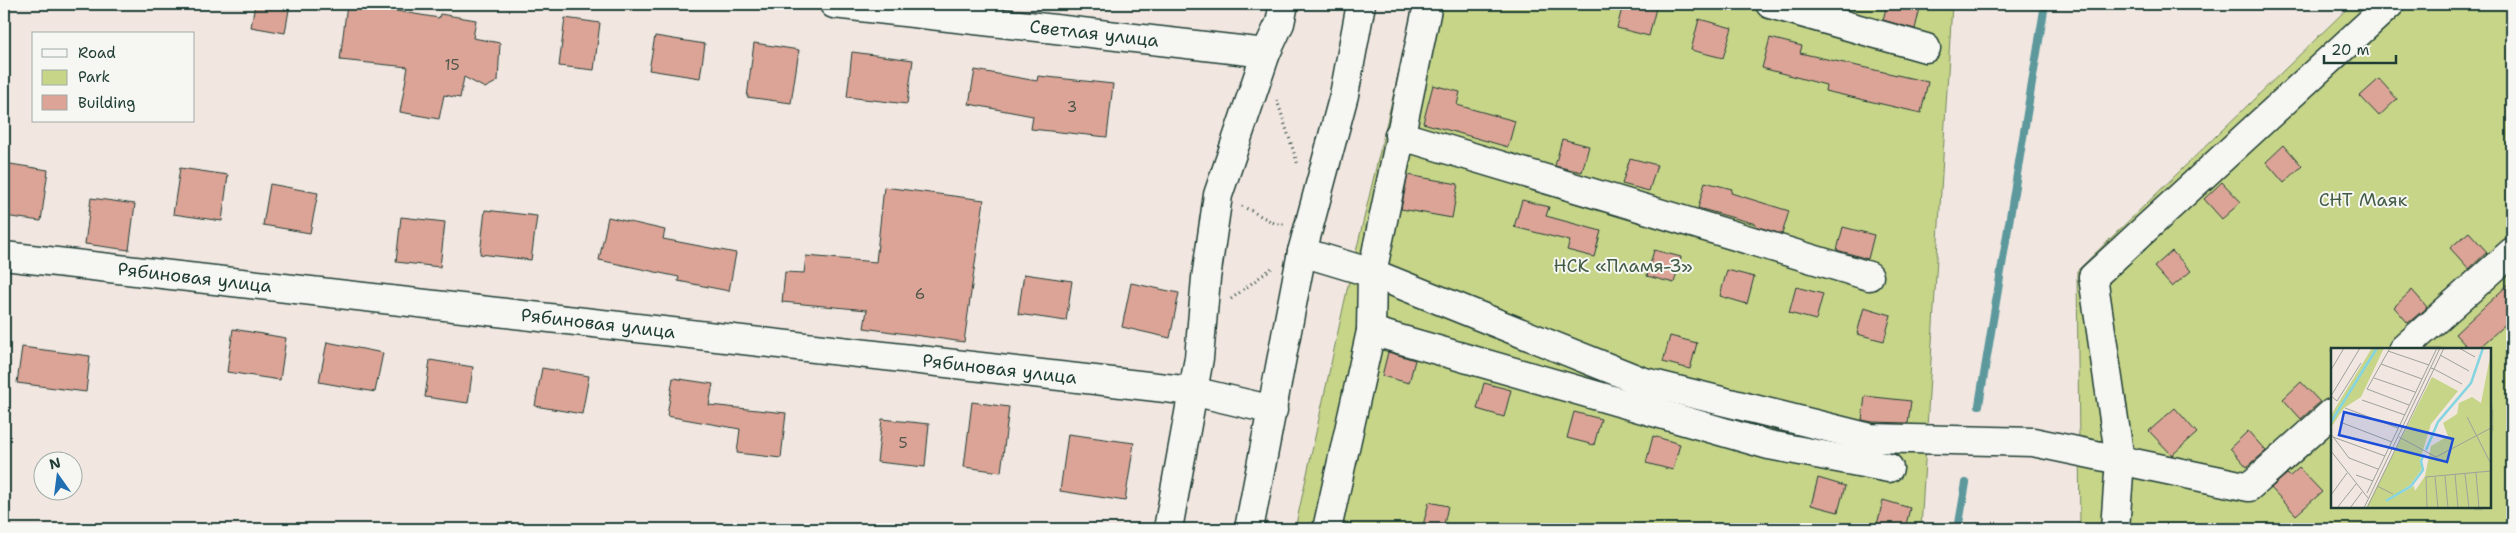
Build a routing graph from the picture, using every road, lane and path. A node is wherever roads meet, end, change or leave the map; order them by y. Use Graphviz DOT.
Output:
graph roads {
  1 [pos="834,4"];
  2 [pos="1284,4"];
  3 [pos="1362,4"];
  4 [pos="1428,4"];
  5 [pos="1770,4"];
  6 [pos="2390,4"];
  7 [pos="1926,48"];
  8 [pos="1262,64"];
  9 [pos="1399,136"];
  10 [pos="1300,169"];
  11 [pos="1221,188"];
  12 [pos="1289,224"];
  13 [pos="1302,252"];
  14 [pos="2512,252"];
  15 [pos="4,256"];
  16 [pos="1273,267"];
  17 [pos="1372,273"];
  18 [pos="1869,276"];
  19 [pos="1202,320"];
  20 [pos="1370,331"];
  21 [pos="2405,348"];
  22 [pos="1192,391"];
  23 [pos="1273,410"];
  24 [pos="2331,414"];
  25 [pos="2120,460"];
  26 [pos="1889,468"];
  27 [pos="1168,529"];
  28 [pos="1249,529"];
  29 [pos="1327,529"];
  30 [pos="2115,529"];
  1 -- 8 [label="street, Светлая улица"];
  2 -- 8 [label="street"];
  3 -- 13 [label="street"];
  4 -- 9 [label="street"];
  5 -- 7 [label="street"];
  6 -- 25 [label="street"];
  8 -- 10 [label="path"];
  8 -- 11 [label="street"];
  9 -- 17 [label="street"];
  9 -- 18 [label="street"];
  11 -- 12 [label="path"];
  11 -- 19 [label="street"];
  13 -- 17 [label="street"];
  13 -- 23 [label="street"];
  14 -- 21 [label="street"];
  15 -- 22 [label="street, Рябиновая улица"];
  16 -- 19 [label="path"];
  17 -- 20 [label="street"];
  17 -- 25 [label="street"];
  19 -- 22 [label="street"];
  20 -- 26 [label="street"];
  20 -- 29 [label="street"];
  22 -- 23 [label="street, Рябиновая улица"];
  22 -- 27 [label="street"];
  23 -- 28 [label="street"];
  24 -- 25 [label="street"];
  25 -- 30 [label="street"];
}
